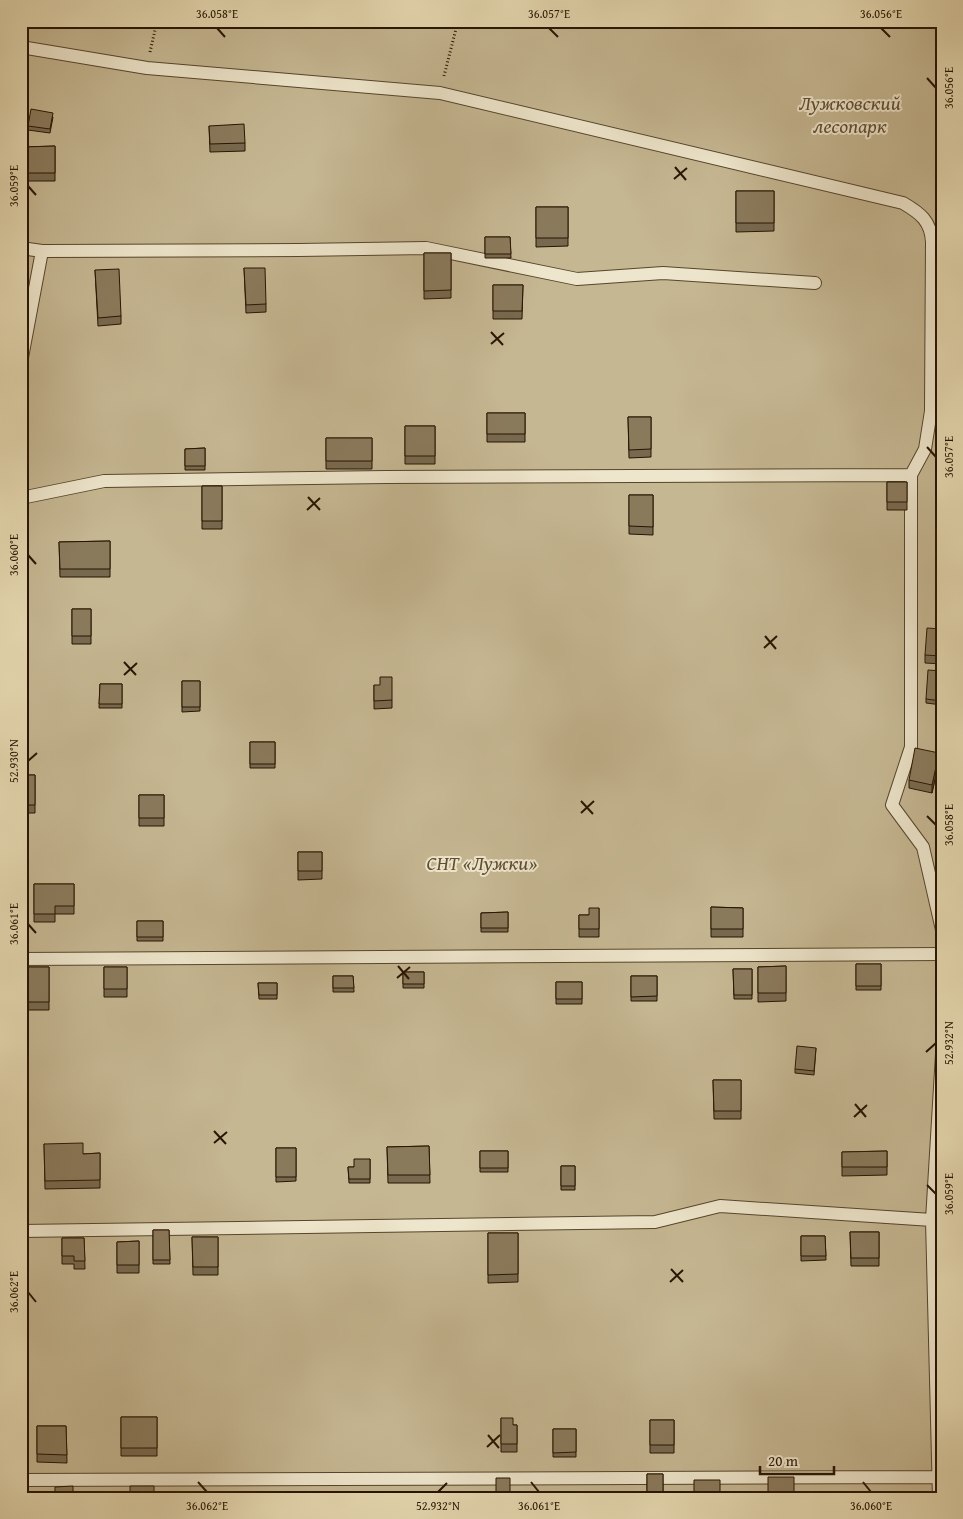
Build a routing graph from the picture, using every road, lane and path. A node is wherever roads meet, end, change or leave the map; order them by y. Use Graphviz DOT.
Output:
graph roads {
  1 [pos="458,21"];
  2 [pos="21,47"];
  3 [pos="440,93"];
  4 [pos="21,248"];
  5 [pos="42,251"];
  6 [pos="815,283"];
  7 [pos="21,363"];
  8 [pos="911,475"];
  9 [pos="21,498"];
  10 [pos="942,930"];
  11 [pos="942,954"];
  12 [pos="21,959"];
  13 [pos="942,1054"];
  14 [pos="932,1220"];
  15 [pos="21,1231"];
  16 [pos="939,1477"];
  17 [pos="21,1480"];
  18 [pos="939,1498"];
  1 -- 3 [label="path"];
  2 -- 3 [label="lane"];
  3 -- 8 [label="lane"];
  4 -- 5 [label="lane"];
  5 -- 6 [label="lane"];
  5 -- 7 [label="lane"];
  8 -- 9 [label="lane"];
  8 -- 10 [label="lane"];
  11 -- 12 [label="lane"];
  13 -- 14 [label="lane"];
  14 -- 15 [label="lane"];
  14 -- 16 [label="lane"];
  16 -- 17 [label="lane"];
  16 -- 18 [label="lane"];
}
